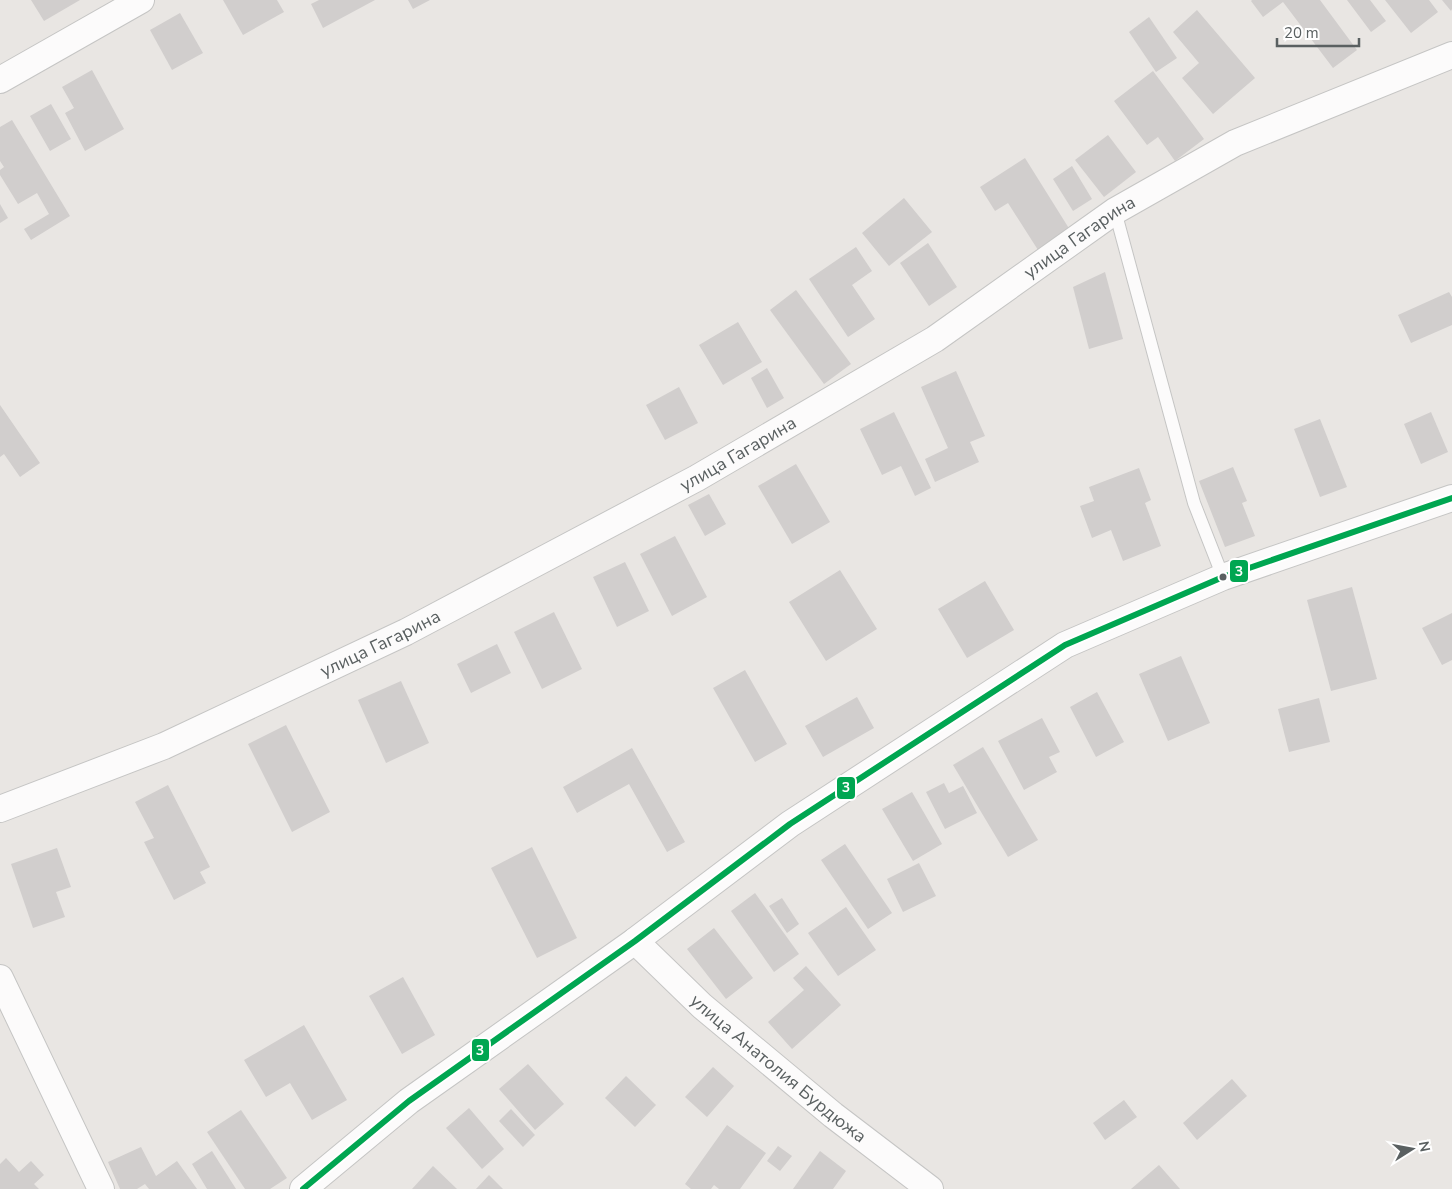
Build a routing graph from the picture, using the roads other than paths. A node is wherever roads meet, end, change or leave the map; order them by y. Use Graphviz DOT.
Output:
graph roads {
  1 [pos="141,0"];
  2 [pos="1452,55"];
  3 [pos="0,80"];
  4 [pos="1115,212"];
  5 [pos="1452,498"];
  6 [pos="1222,577"];
  7 [pos="0,809"];
  8 [pos="635,940"];
  9 [pos="0,978"];
  10 [pos="101,1189"];
  11 [pos="303,1189"];
  12 [pos="930,1189"];
  1 -- 3 [label="street"];
  2 -- 4 [label="street, улица Гагарина"];
  4 -- 6 [label="lane"];
  4 -- 7 [label="street, улица Гагарина"];
  5 -- 6 [label="street"];
  6 -- 8 [label="street"];
  8 -- 11 [label="street"];
  8 -- 12 [label="street, улица Анатолия Бурдюжа"];
  9 -- 10 [label="street"];
}
